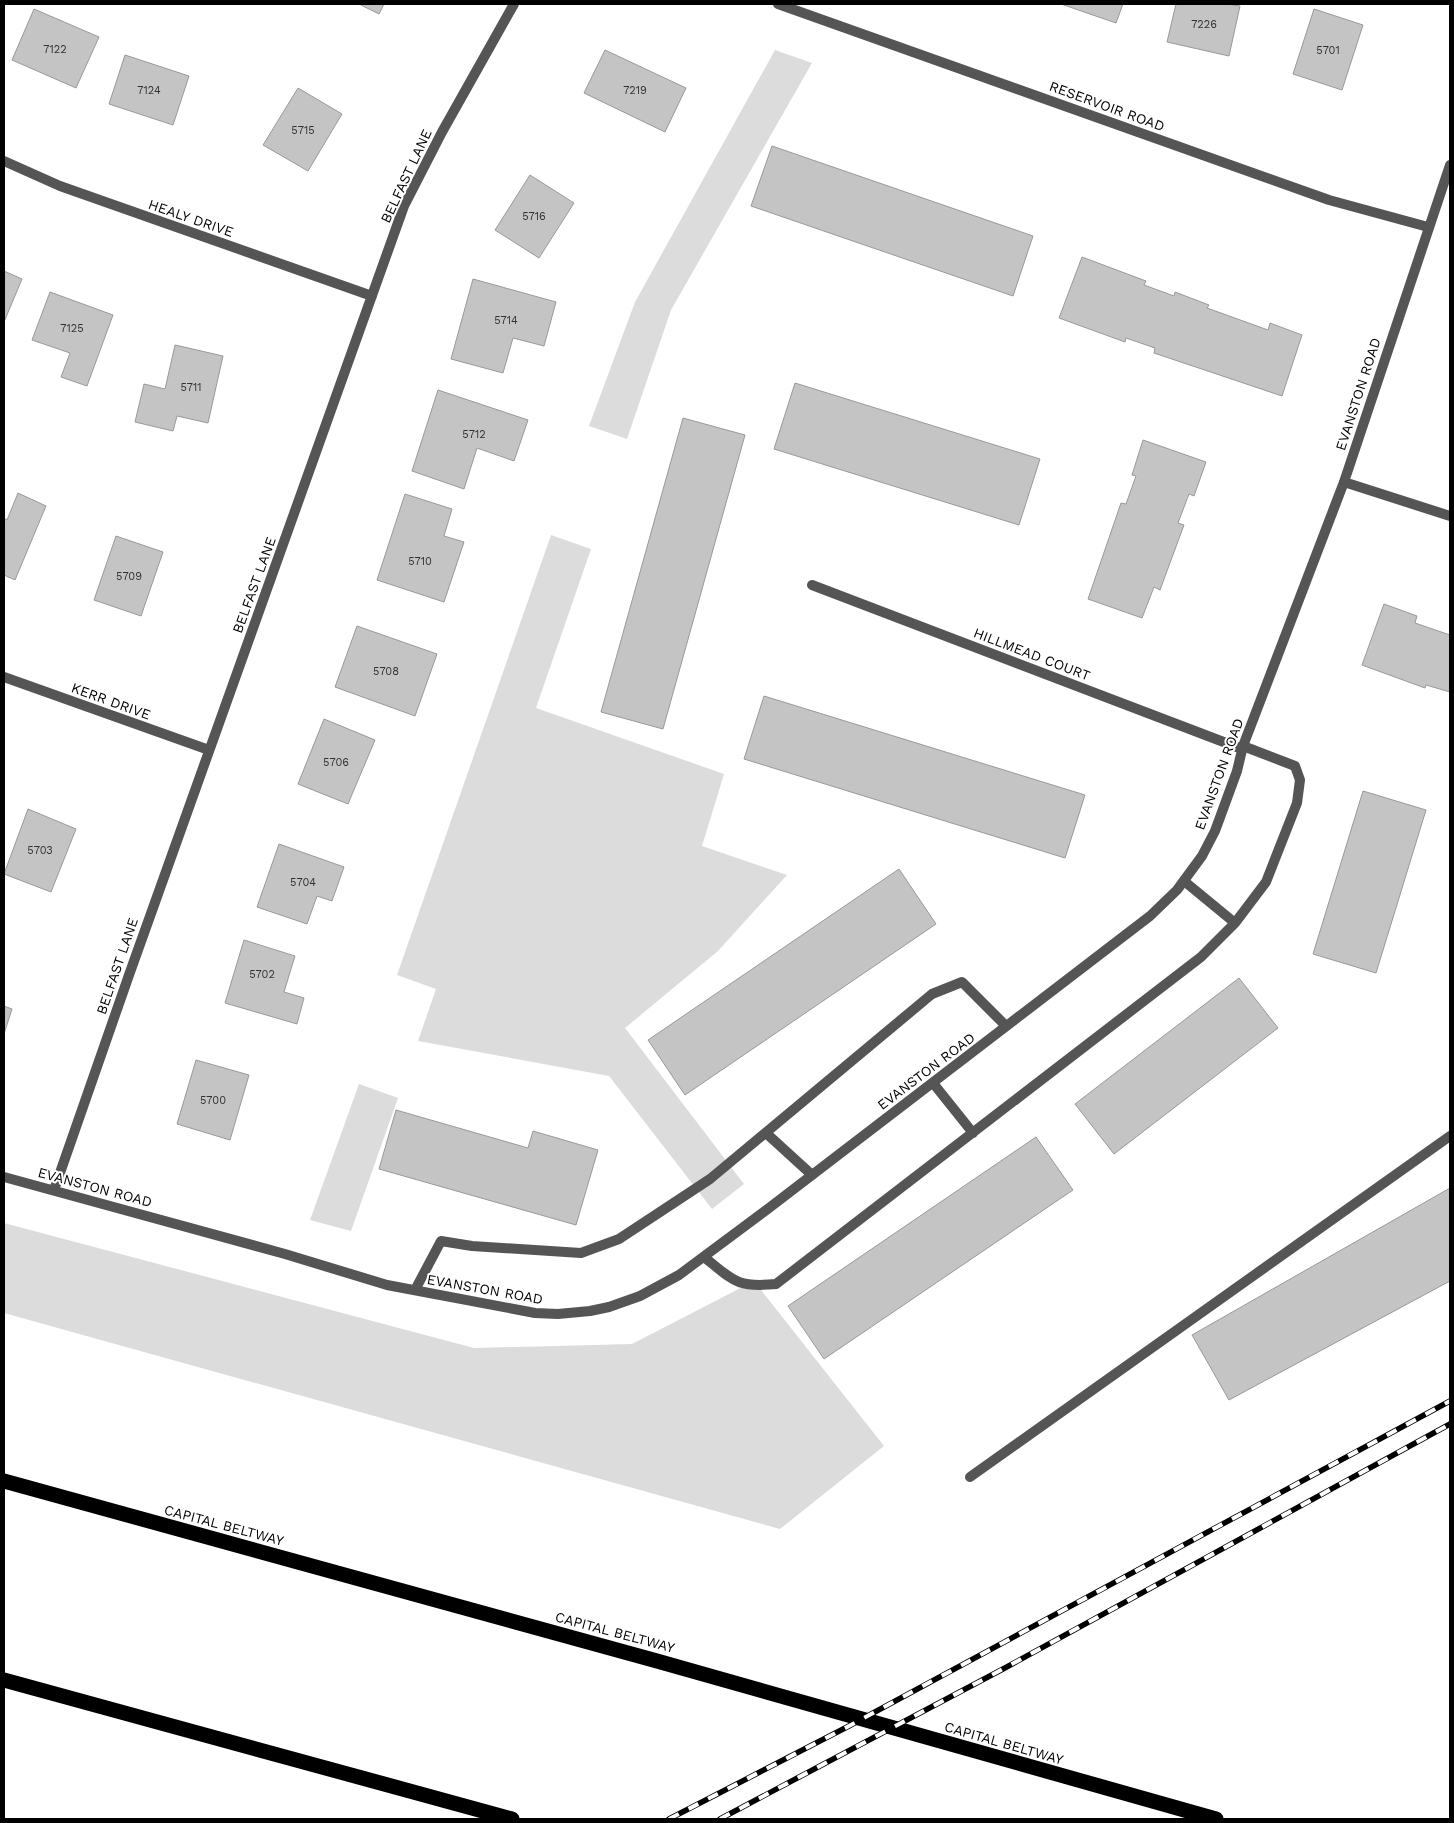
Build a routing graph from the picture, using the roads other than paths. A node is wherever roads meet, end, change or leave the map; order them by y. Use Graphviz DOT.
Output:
graph roads {
  1 [pos="514,4"];
  2 [pos="778,4"];
  3 [pos="4,160"];
  4 [pos="1450,165"];
  5 [pos="1428,228"];
  6 [pos="372,296"];
  7 [pos="1344,482"];
  8 [pos="1450,516"];
  9 [pos="812,585"];
  10 [pos="4,677"];
  11 [pos="1242,747"];
  12 [pos="209,750"];
  13 [pos="1184,880"];
  14 [pos="1234,923"];
  15 [pos="1006,1026"];
  16 [pos="933,1083"];
  17 [pos="766,1133"];
  18 [pos="973,1133"];
  19 [pos="1450,1136"];
  20 [pos="812,1176"];
  21 [pos="4,1177"];
  22 [pos="54,1190"];
  23 [pos="704,1256"];
  24 [pos="415,1290"];
  25 [pos="970,1478"];
  26 [pos="4,1481"];
  27 [pos="4,1680"];
  28 [pos="512,1819"];
  29 [pos="1216,1819"];
  1 -- 6 [label="street, BELFAST LANE"];
  2 -- 5 [label="street, RESERVOIR ROAD"];
  3 -- 6 [label="street, HEALY DRIVE"];
  4 -- 5 [label="street, EVANSTON ROAD"];
  5 -- 7 [label="street, EVANSTON ROAD"];
  6 -- 12 [label="street, BELFAST LANE"];
  7 -- 8 [label="street"];
  7 -- 11 [label="street, EVANSTON ROAD"];
  9 -- 11 [label="street, HILLMEAD COURT"];
  10 -- 12 [label="street, KERR DRIVE"];
  11 -- 13 [label="street, EVANSTON ROAD"];
  11 -- 14 [label="street, HILLMEAD COURT"];
  12 -- 22 [label="street, BELFAST LANE"];
  13 -- 14 [label="street"];
  13 -- 15 [label="street, EVANSTON ROAD"];
  14 -- 18 [label="street, HILLMEAD COURT"];
  15 -- 16 [label="street, EVANSTON ROAD"];
  15 -- 17 [label="street"];
  16 -- 18 [label="street"];
  16 -- 20 [label="street, EVANSTON ROAD"];
  17 -- 20 [label="street"];
  17 -- 24 [label="street"];
  18 -- 23 [label="street, HILLMEAD COURT"];
  19 -- 25 [label="street"];
  20 -- 23 [label="street, EVANSTON ROAD"];
  21 -- 22 [label="street, EVANSTON ROAD"];
  22 -- 24 [label="street, EVANSTON ROAD"];
  23 -- 24 [label="street, EVANSTON ROAD"];
  26 -- 29 [label="highway, CAPITAL BELTWAY"];
  27 -- 28 [label="highway"];
}
